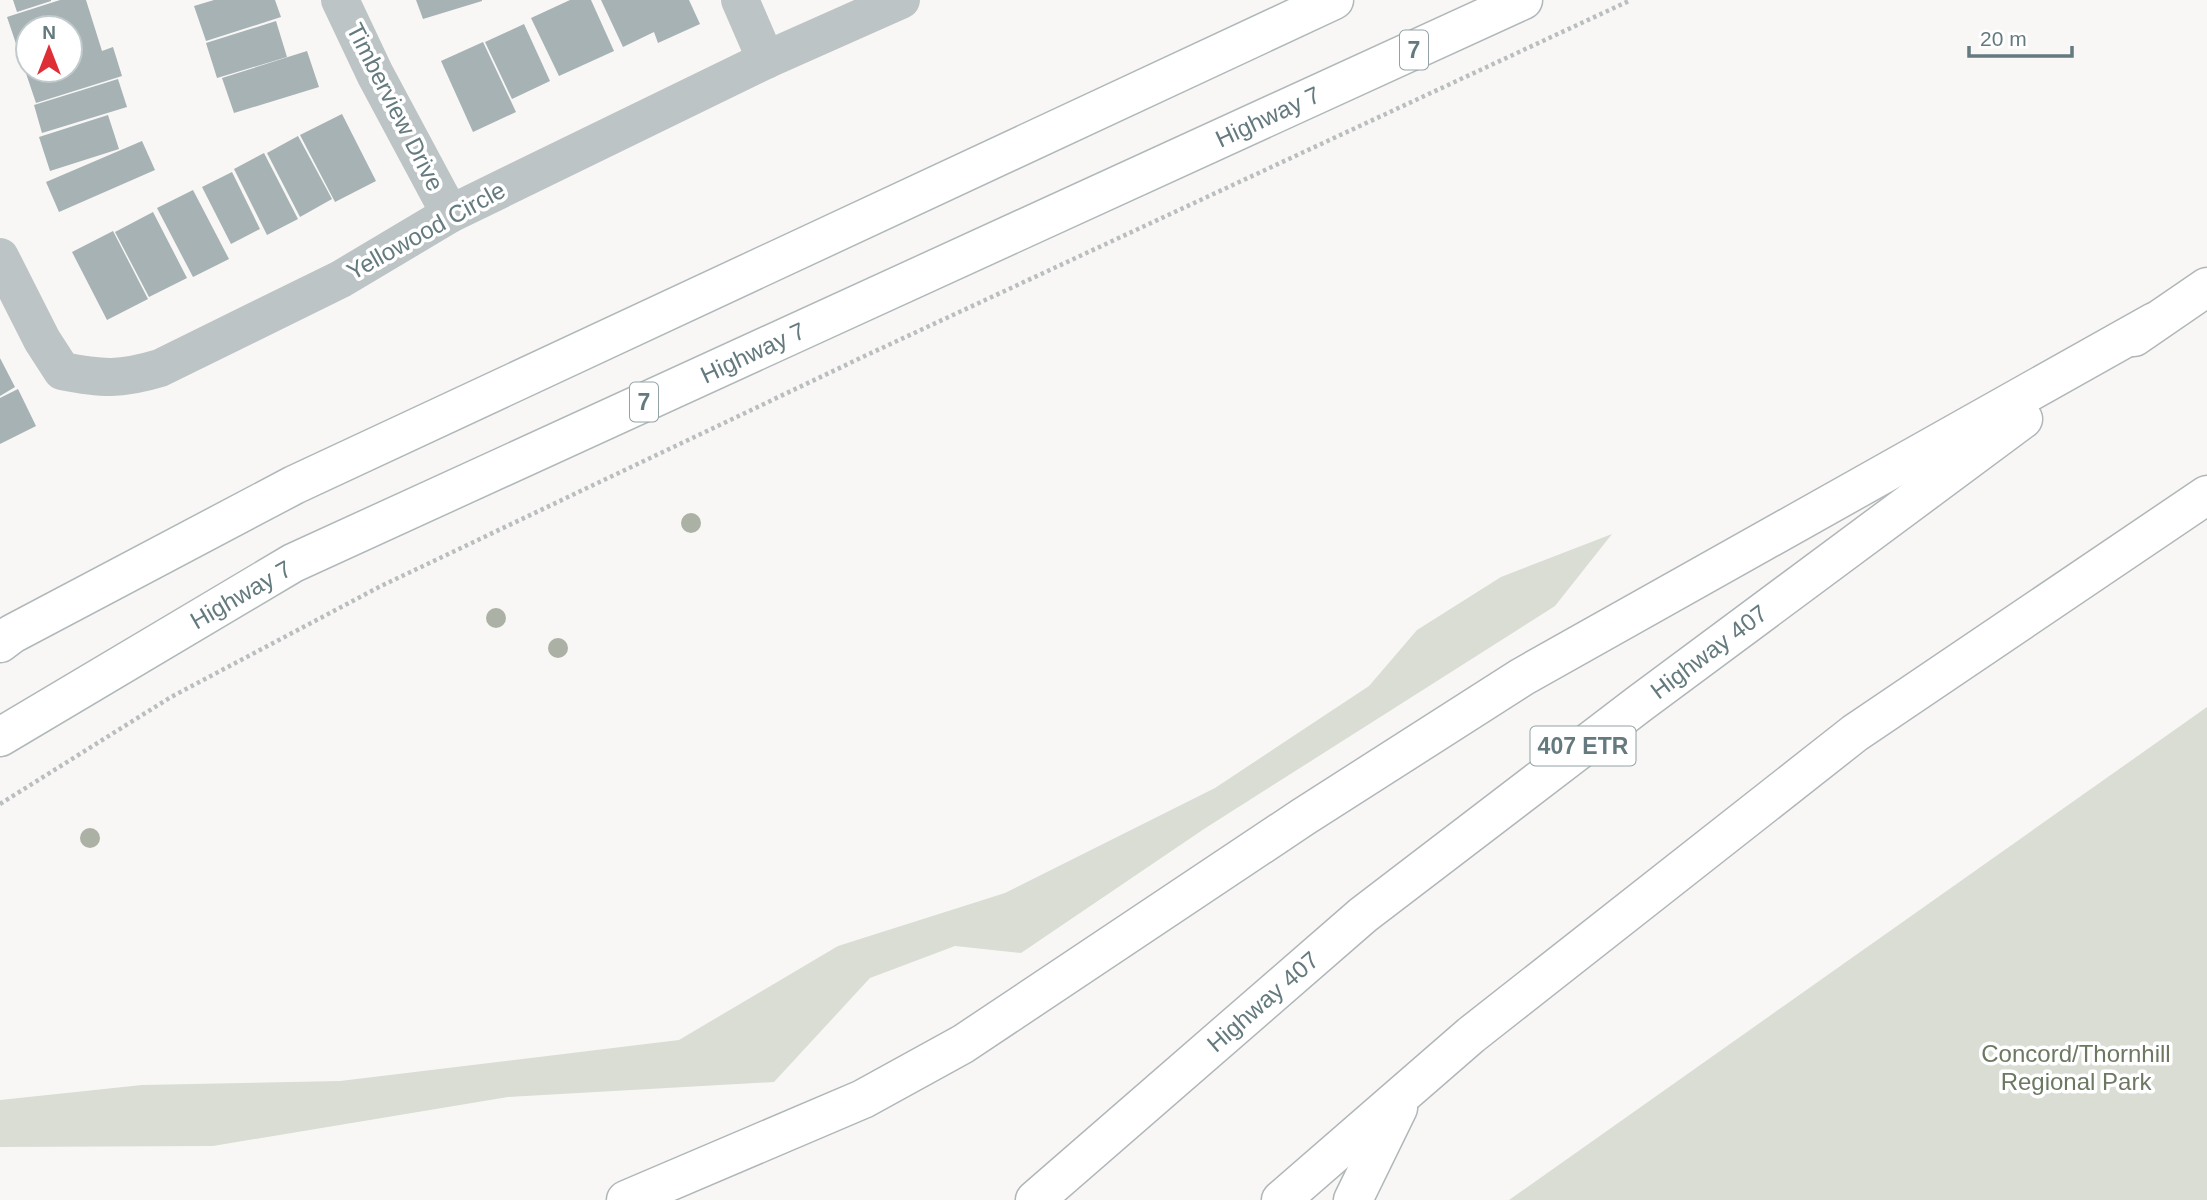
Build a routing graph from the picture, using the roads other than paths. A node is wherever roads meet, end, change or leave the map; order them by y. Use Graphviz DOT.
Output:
graph roads {
  1 [pos="340,0"];
  2 [pos="740,0"];
  3 [pos="901,0"];
  4 [pos="1334,0"];
  5 [pos="1523,0"];
  6 [pos="766,61"];
  7 [pos="450,214"];
  8 [pos="0,257"];
  9 [pos="2207,287"];
  10 [pos="2154,322"];
  11 [pos="2207,495"];
  12 [pos="0,643"];
  13 [pos="0,737"];
  14 [pos="1406,1091"];
  15 [pos="626,1200"];
  16 [pos="1035,1200"];
  17 [pos="1281,1200"];
  18 [pos="1353,1200"];
  1 -- 7 [label="street, Timberview Drive"];
  2 -- 6 [label="street"];
  3 -- 6 [label="street, Yellowood Circle"];
  4 -- 12 [label="main road"];
  5 -- 13 [label="main road, Highway 7 / 7"];
  6 -- 7 [label="street, Yellowood Circle"];
  7 -- 8 [label="street, Yellowood Circle"];
  9 -- 10 [label="main road, Highway 407 / 407 ETR"];
  10 -- 15 [label="main road"];
  10 -- 16 [label="main road, Highway 407 / 407 ETR"];
  11 -- 14 [label="main road"];
  14 -- 17 [label="main road"];
  14 -- 18 [label="main road"];
}
